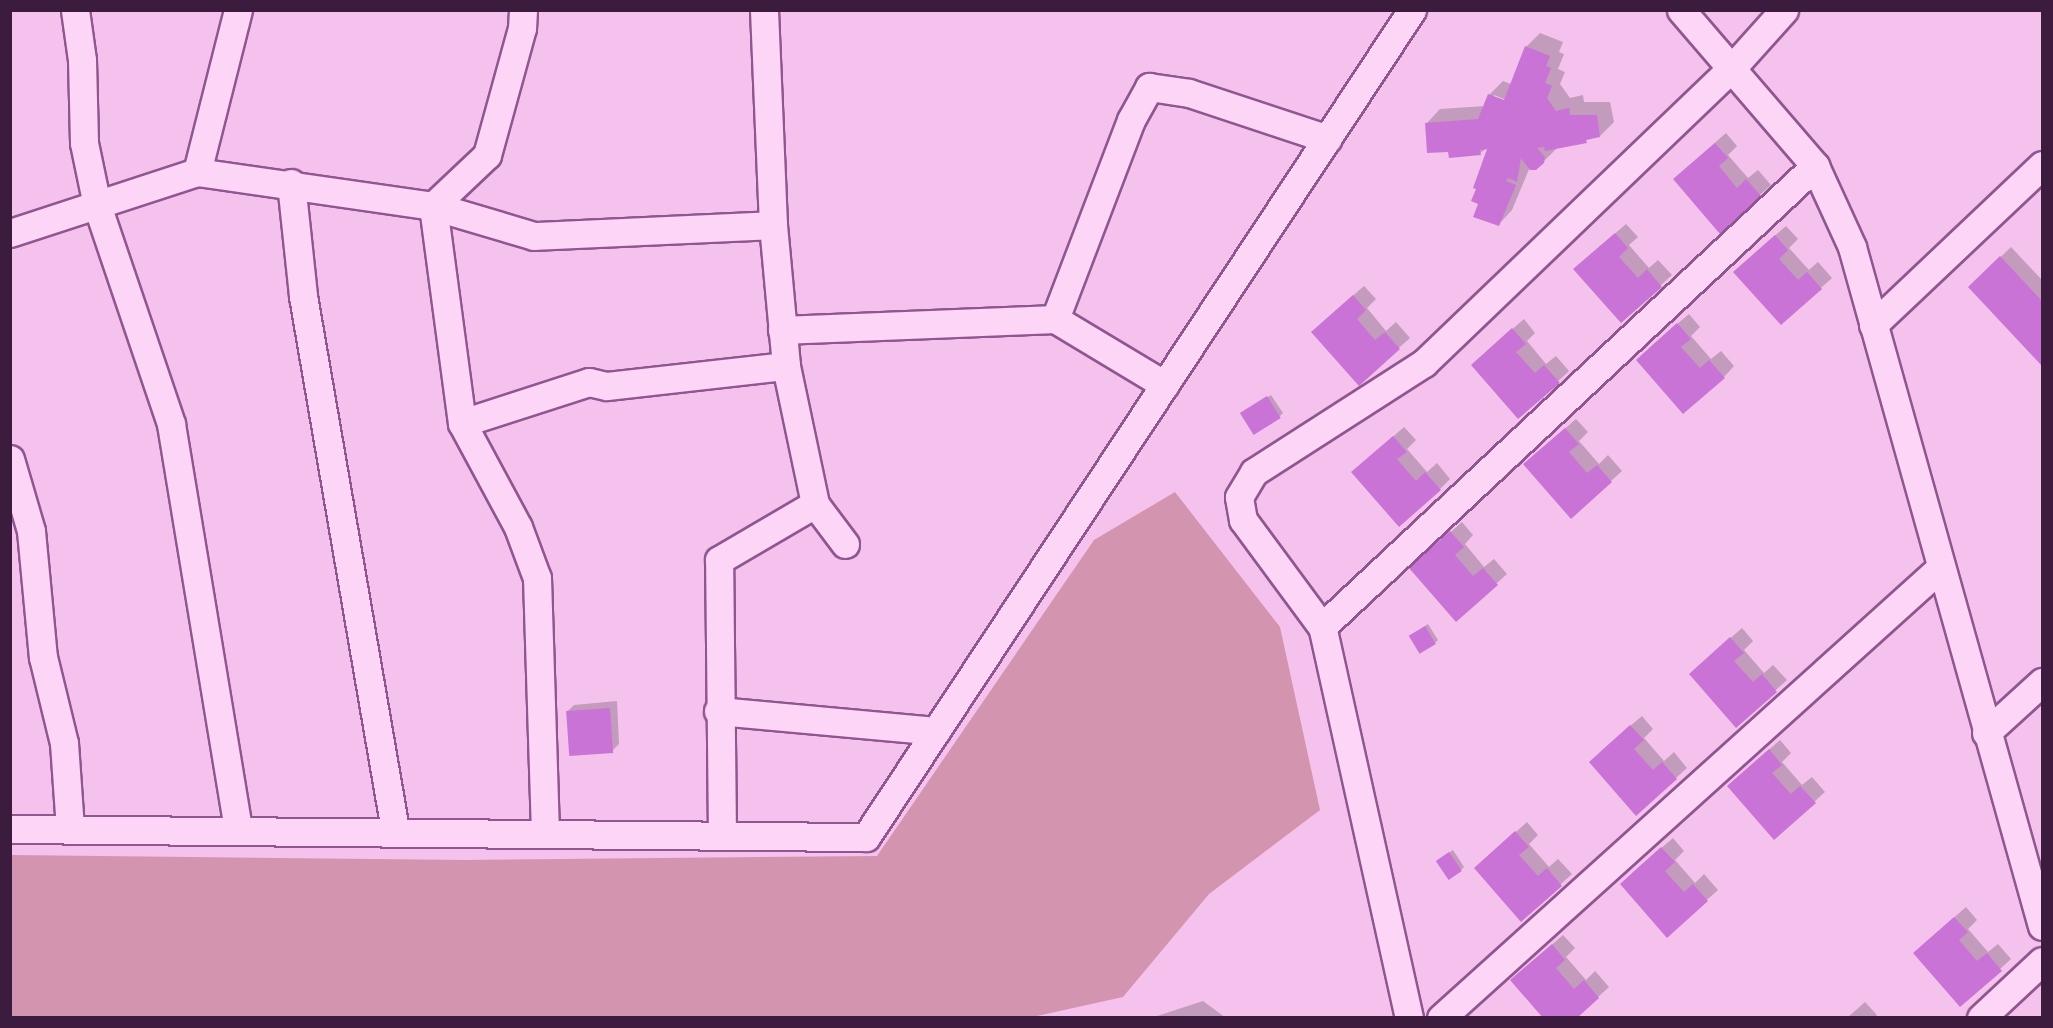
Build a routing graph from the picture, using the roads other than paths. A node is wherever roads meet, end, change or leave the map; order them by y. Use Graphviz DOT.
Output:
graph roads {
  1 [pos="75,10"];
  2 [pos="238,10"];
  3 [pos="523,10"];
  4 [pos="764,10"];
  5 [pos="1413,10"];
  6 [pos="1681,10"];
  7 [pos="1784,10"];
  8 [pos="1732,68"];
  9 [pos="1328,139"];
  10 [pos="2043,165"];
  11 [pos="1815,166"];
  12 [pos="197,172"];
  13 [pos="291,183"];
  14 [pos="97,205"];
  15 [pos="433,206"];
  16 [pos="773,225"];
  17 [pos="10,233"];
  18 [pos="1055,320"];
  19 [pos="1873,325"];
  20 [pos="782,330"];
  21 [pos="786,366"];
  22 [pos="1165,385"];
  23 [pos="462,423"];
  24 [pos="10,459"];
  25 [pos="815,504"];
  26 [pos="845,544"];
  27 [pos="1940,568"];
  28 [pos="1322,627"];
  29 [pos="2043,682"];
  30 [pos="718,711"];
  31 [pos="936,731"];
  32 [pos="1986,733"];
  33 [pos="10,829"];
  34 [pos="70,829"];
  35 [pos="238,830"];
  36 [pos="395,830"];
  37 [pos="545,832"];
  38 [pos="722,835"];
  39 [pos="2043,926"];
  40 [pos="2043,961"];
  41 [pos="1409,1017"];
  42 [pos="1441,1017"];
  43 [pos="1981,1017"];
  1 -- 14 [label="street"];
  2 -- 12 [label="street"];
  3 -- 15 [label="street"];
  4 -- 16 [label="street"];
  5 -- 9 [label="street"];
  6 -- 8 [label="street"];
  7 -- 8 [label="street"];
  8 -- 11 [label="street"];
  8 -- 28 [label="street"];
  9 -- 18 [label="street"];
  9 -- 22 [label="street"];
  10 -- 19 [label="street"];
  11 -- 19 [label="street"];
  11 -- 28 [label="street"];
  12 -- 13 [label="street"];
  12 -- 14 [label="street"];
  13 -- 15 [label="street"];
  13 -- 36 [label="street"];
  14 -- 17 [label="street"];
  14 -- 35 [label="street"];
  15 -- 16 [label="street"];
  15 -- 23 [label="street"];
  16 -- 20 [label="street"];
  18 -- 20 [label="street"];
  18 -- 22 [label="street"];
  19 -- 27 [label="street"];
  20 -- 21 [label="street"];
  21 -- 23 [label="street"];
  21 -- 25 [label="street"];
  22 -- 31 [label="street"];
  23 -- 37 [label="street"];
  24 -- 34 [label="street"];
  25 -- 26 [label="street"];
  25 -- 30 [label="street"];
  27 -- 32 [label="street"];
  27 -- 42 [label="street"];
  28 -- 41 [label="street"];
  29 -- 32 [label="street"];
  30 -- 31 [label="street"];
  30 -- 38 [label="street"];
  31 -- 38 [label="street"];
  32 -- 39 [label="street"];
  33 -- 34 [label="street"];
  34 -- 35 [label="street"];
  35 -- 36 [label="street"];
  36 -- 37 [label="street"];
  37 -- 38 [label="street"];
  40 -- 43 [label="street"];
}
